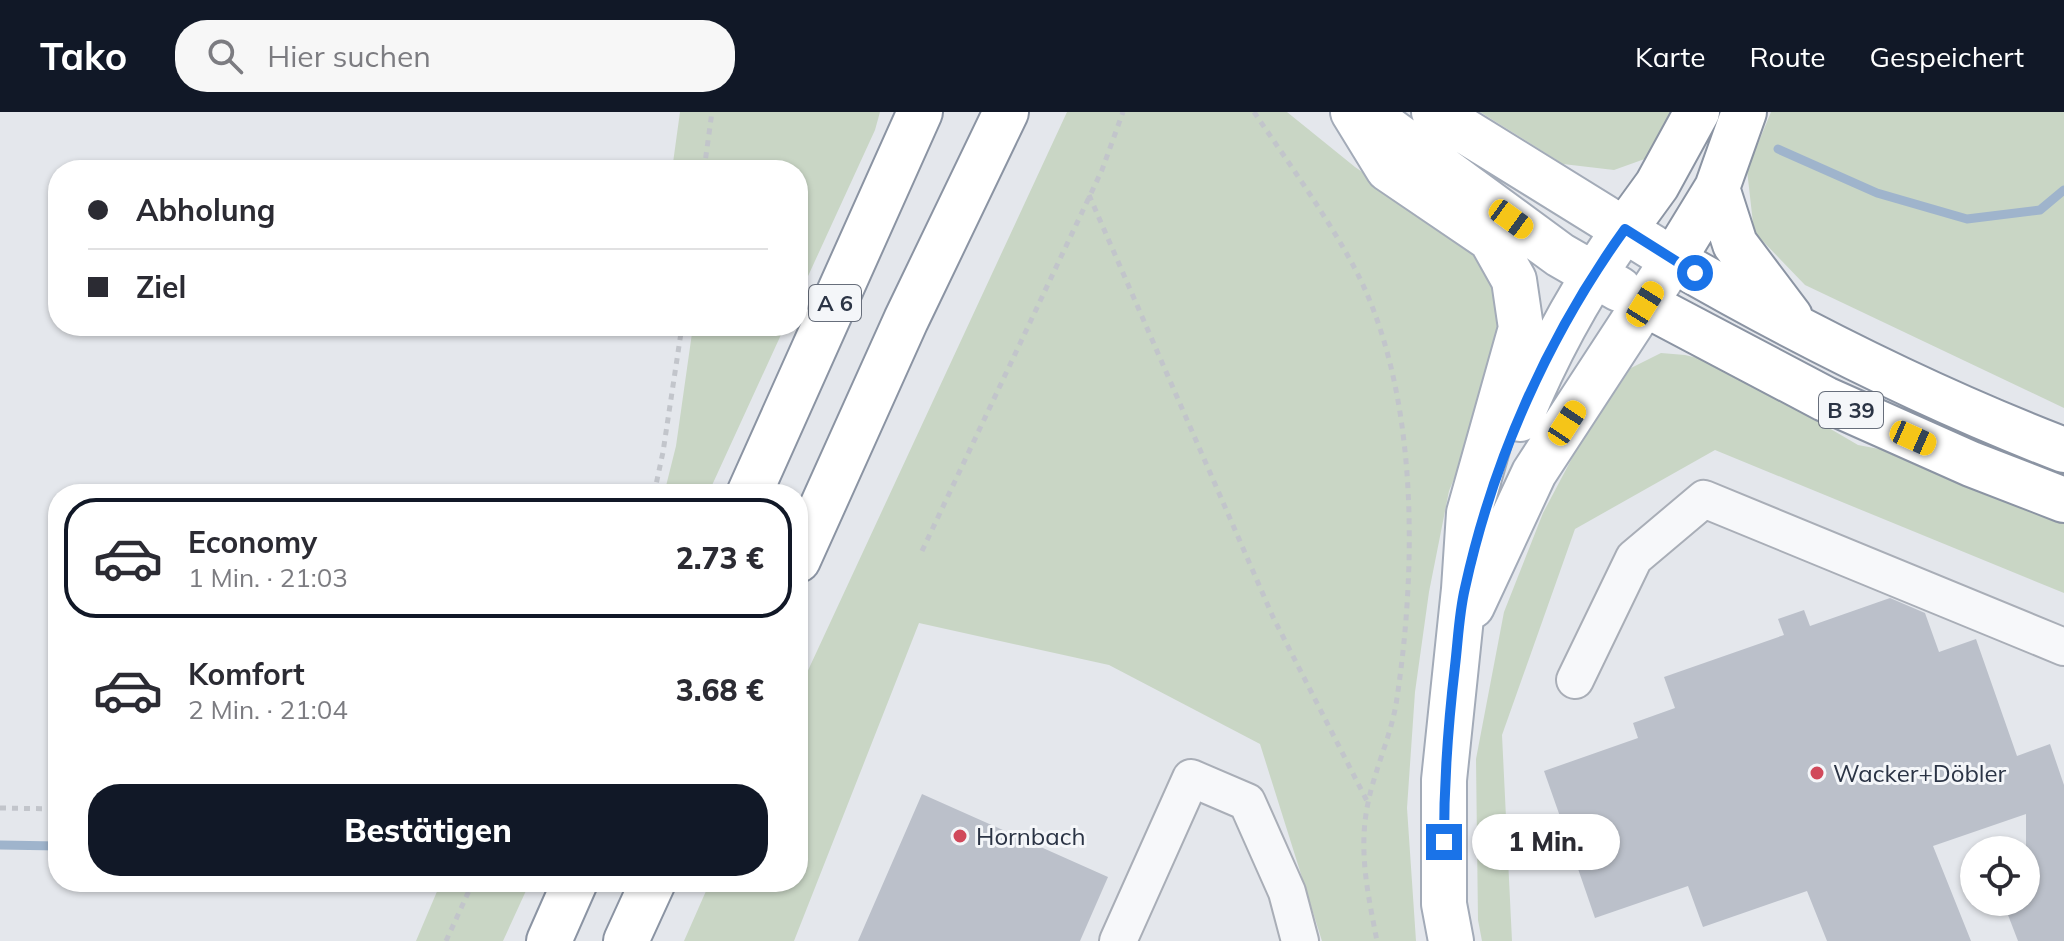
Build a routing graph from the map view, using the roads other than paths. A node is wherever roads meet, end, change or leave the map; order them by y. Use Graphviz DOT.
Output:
graph roads {
  1 [pos="920,112"];
  2 [pos="1006,112"];
  3 [pos="1353,112"];
  4 [pos="1365,112"];
  5 [pos="1434,112"];
  6 [pos="1697,112"];
  7 [pos="1744,112"];
  8 [pos="1717,188"];
  9 [pos="1625,229"];
  10 [pos="1673,260"];
  11 [pos="1592,275"];
  12 [pos="1645,304"];
  13 [pos="1801,332"];
  14 [pos="2064,450"];
  15 [pos="753,484"];
  16 [pos="2064,500"];
  17 [pos="808,538"];
  18 [pos="1464,589"];
  19 [pos="1459,635"];
  20 [pos="2064,647"];
  21 [pos="1575,680"];
  22 [pos="571,892"];
  23 [pos="648,892"];
  24 [pos="549,941"];
  25 [pos="626,941"];
  26 [pos="1118,941"];
  27 [pos="1300,941"];
  28 [pos="1451,941"];
  1 -- 15 [label="main road, A 6"];
  2 -- 17 [label="main road"];
  3 -- 18 [label="main road"];
  4 -- 11 [label="main road, B 39"];
  5 -- 9 [label="main road, B 39"];
  6 -- 9 [label="main road"];
  7 -- 8 [label="main road"];
  8 -- 10 [label="main road"];
  8 -- 13 [label="main road"];
  9 -- 10 [label="main road, B 39"];
  9 -- 11 [label="main road"];
  10 -- 12 [label="main road"];
  10 -- 13 [label="main road, B 39"];
  11 -- 12 [label="main road, B 39"];
  11 -- 18 [label="main road"];
  12 -- 16 [label="main road, B 39"];
  12 -- 19 [label="main road"];
  13 -- 14 [label="main road, B 39"];
  18 -- 19 [label="main road"];
  19 -- 28 [label="main road"];
  20 -- 21 [label="lane"];
  22 -- 24 [label="main road"];
  23 -- 25 [label="main road"];
  26 -- 27 [label="lane"];
}
